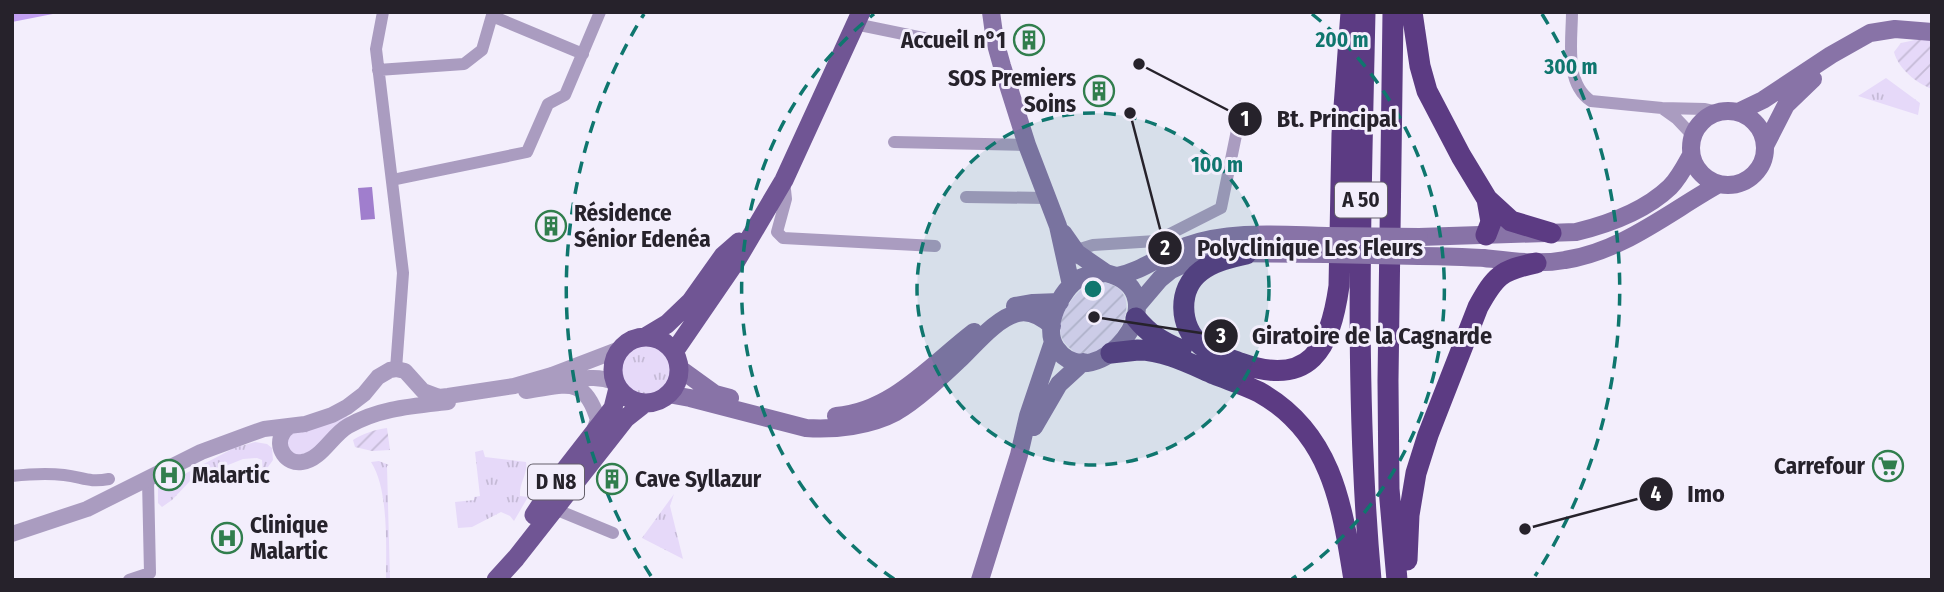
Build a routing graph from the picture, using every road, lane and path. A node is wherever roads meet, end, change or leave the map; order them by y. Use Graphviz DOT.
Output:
graph roads {
  1 [pos="383,12"];
  2 [pos="600,12"];
  3 [pos="991,12"];
  4 [pos="1350,12"];
  5 [pos="1364,12"];
  6 [pos="1393,12"];
  7 [pos="1412,12"];
  8 [pos="1572,12"];
  9 [pos="493,14"];
  10 [pos="858,18"];
  11 [pos="1924,32"];
  12 [pos="928,38"];
  13 [pos="583,54"];
  14 [pos="378,71"];
  15 [pos="1242,106"];
  16 [pos="1662,108"];
  17 [pos="1718,112"];
  18 [pos="1738,112"];
  19 [pos="1693,136"];
  20 [pos="894,142"];
  21 [pos="1027,145"];
  22 [pos="1765,146"];
  23 [pos="1691,155"];
  24 [pos="392,180"];
  25 [pos="784,180"];
  26 [pos="1719,184"];
  27 [pos="966,198"];
  28 [pos="1047,198"];
  29 [pos="1487,199"];
  30 [pos="764,216"];
  31 [pos="1058,226"];
  32 [pos="1551,233"];
  33 [pos="1486,235"];
  34 [pos="935,246"];
  35 [pos="1246,254"];
  36 [pos="1463,257"];
  37 [pos="1536,263"];
  38 [pos="1098,266"];
  39 [pos="1070,278"];
  40 [pos="1060,302"];
  41 [pos="1137,312"];
  42 [pos="1052,334"];
  43 [pos="647,336"];
  44 [pos="620,349"];
  45 [pos="1111,353"];
  46 [pos="676,360"];
  47 [pos="1083,362"];
  48 [pos="396,369"];
  49 [pos="1283,372"];
  50 [pos="415,382"];
  51 [pos="617,385"];
  52 [pos="531,390"];
  53 [pos="668,394"];
  54 [pos="645,403"];
  55 [pos="405,407"];
  56 [pos="290,426"];
  57 [pos="247,435"];
  58 [pos="592,435"];
  59 [pos="281,444"];
  60 [pos="1019,455"];
  61 [pos="12,476"];
  62 [pos="109,479"];
  63 [pos="148,480"];
  64 [pos="549,504"];
  65 [pos="613,533"];
  66 [pos="12,534"];
  67 [pos="150,577"];
  68 [pos="129,580"];
  69 [pos="496,580"];
  70 [pos="980,580"];
  71 [pos="1354,580"];
  72 [pos="1371,580"];
  73 [pos="1397,580"];
  74 [pos="1408,580"];
  1 -- 14 [label="street"];
  2 -- 13 [label="street"];
  3 -- 21 [label="main road"];
  4 -- 49 [label="highway"];
  5 -- 72 [label="highway, A 50"];
  6 -- 73 [label="highway, A 50"];
  7 -- 29 [label="highway"];
  8 -- 16 [label="street"];
  9 -- 13 [label="street"];
  9 -- 14 [label="street"];
  10 -- 12 [label="street"];
  10 -- 25 [label="main road"];
  11 -- 18 [label="main road"];
  11 -- 22 [label="main road"];
  13 -- 24 [label="street"];
  14 -- 24 [label="street"];
  15 -- 38 [label="street"];
  16 -- 17 [label="street"];
  16 -- 19 [label="street"];
  17 -- 18 [label="main road"];
  17 -- 19 [label="main road"];
  18 -- 22 [label="main road"];
  19 -- 23 [label="main road"];
  20 -- 21 [label="street"];
  21 -- 28 [label="main road"];
  22 -- 26 [label="main road"];
  23 -- 26 [label="main road"];
  23 -- 32 [label="main road"];
  24 -- 48 [label="street"];
  25 -- 30 [label="main road"];
  25 -- 34 [label="street"];
  26 -- 37 [label="main road"];
  27 -- 28 [label="street"];
  28 -- 31 [label="main road"];
  29 -- 32 [label="highway"];
  29 -- 33 [label="highway"];
  30 -- 43 [label="main road"];
  30 -- 46 [label="main road"];
  31 -- 38 [label="main road"];
  31 -- 39 [label="main road"];
  32 -- 33 [label="main road"];
  33 -- 36 [label="main road"];
  33 -- 38 [label="main road, bridge"];
  35 -- 36 [label="main road, bridge"];
  35 -- 41 [label="main road"];
  35 -- 49 [label="highway"];
  36 -- 37 [label="main road"];
  37 -- 74 [label="highway"];
  38 -- 39 [label="main road"];
  38 -- 39 [label="street"];
  38 -- 41 [label="main road"];
  39 -- 40 [label="main road"];
  40 -- 42 [label="main road"];
  40 -- 46 [label="main road"];
  41 -- 45 [label="main road"];
  41 -- 49 [label="highway"];
  42 -- 47 [label="main road"];
  42 -- 53 [label="main road"];
  42 -- 60 [label="main road"];
  43 -- 44 [label="main road"];
  43 -- 46 [label="main road"];
  44 -- 50 [label="street"];
  44 -- 51 [label="main road"];
  45 -- 47 [label="main road"];
  45 -- 71 [label="highway"];
  46 -- 53 [label="main road"];
  47 -- 60 [label="main road"];
  48 -- 50 [label="street"];
  48 -- 56 [label="street"];
  50 -- 55 [label="street"];
  51 -- 52 [label="street"];
  51 -- 54 [label="main road"];
  51 -- 58 [label="main road, D N8"];
  52 -- 55 [label="street"];
  52 -- 58 [label="street"];
  53 -- 54 [label="main road"];
  54 -- 64 [label="main road, D N8"];
  55 -- 59 [label="street"];
  56 -- 57 [label="street"];
  56 -- 59 [label="street"];
  57 -- 59 [label="street"];
  57 -- 63 [label="street"];
  58 -- 64 [label="main road, D N8"];
  60 -- 70 [label="main road"];
  61 -- 62 [label="street"];
  63 -- 66 [label="street"];
  63 -- 67 [label="street"];
  64 -- 65 [label="street"];
  64 -- 69 [label="main road, D N8"];
  67 -- 68 [label="street"];
}
